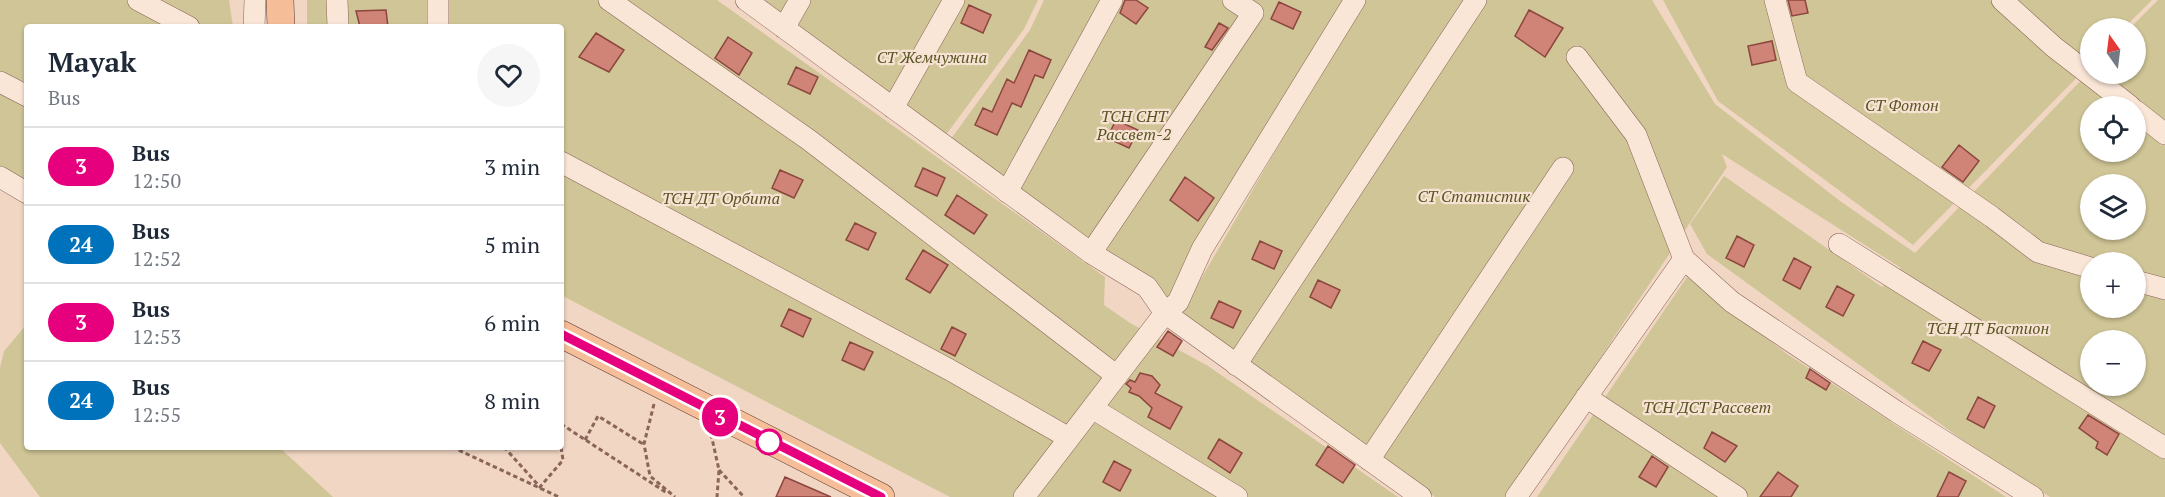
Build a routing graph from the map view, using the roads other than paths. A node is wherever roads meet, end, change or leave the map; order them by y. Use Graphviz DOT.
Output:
graph roads {
  1 [pos="138,0"];
  2 [pos="255,0"];
  3 [pos="280,0"];
  4 [pos="337,0"];
  5 [pos="438,0"];
  6 [pos="609,0"];
  7 [pos="746,0"];
  8 [pos="800,0"];
  9 [pos="954,0"];
  10 [pos="1112,0"];
  11 [pos="1233,0"];
  12 [pos="1355,0"];
  13 [pos="1476,0"];
  14 [pos="1775,0"];
  15 [pos="2002,0"];
  16 [pos="183,24"];
  17 [pos="254,24"];
  18 [pos="281,24"];
  19 [pos="338,24"];
  20 [pos="438,24"];
  21 [pos="784,28"];
  22 [pos="1577,57"];
  23 [pos="0,82"];
  24 [pos="24,94"];
  25 [pos="2117,96"];
  26 [pos="893,108"];
  27 [pos="2146,119"];
  28 [pos="2165,134"];
  29 [pos="564,164"];
  30 [pos="1563,168"];
  31 [pos="0,177"];
  32 [pos="24,191"];
  33 [pos="1008,192"];
  34 [pos="1839,244"];
  35 [pos="1091,253"];
  36 [pos="1684,259"];
  37 [pos="2080,265"];
  38 [pos="2146,283"];
  39 [pos="2165,289"];
  40 [pos="1165,312"];
  41 [pos="564,336"];
  42 [pos="1236,365"];
  43 [pos="1117,376"];
  44 [pos="1586,397"];
  45 [pos="1092,408"];
  46 [pos="1069,438"];
  47 [pos="2165,448"];
  48 [pos="1369,460"];
  49 [pos="881,497"];
  50 [pos="1023,497"];
  51 [pos="1237,497"];
  52 [pos="1421,497"];
  53 [pos="1516,497"];
  54 [pos="1737,497"];
  55 [pos="2034,497"];
  1 -- 16 [label="street"];
  2 -- 17 [label="street"];
  3 -- 18 [label="main road"];
  4 -- 19 [label="street"];
  5 -- 20 [label="street"];
  6 -- 43 [label="street"];
  7 -- 21 [label="street"];
  8 -- 21 [label="street"];
  9 -- 26 [label="street"];
  10 -- 33 [label="street"];
  11 -- 35 [label="street"];
  12 -- 40 [label="street"];
  13 -- 42 [label="street"];
  14 -- 37 [label="street"];
  15 -- 25 [label="street"];
  21 -- 26 [label="street"];
  22 -- 36 [label="street"];
  23 -- 24 [label="street"];
  26 -- 33 [label="street"];
  27 -- 28 [label="street"];
  29 -- 46 [label="street"];
  30 -- 48 [label="street"];
  31 -- 32 [label="street"];
  33 -- 35 [label="street"];
  34 -- 47 [label="street"];
  35 -- 40 [label="street"];
  36 -- 44 [label="street"];
  36 -- 55 [label="street"];
  38 -- 39 [label="street"];
  40 -- 42 [label="street"];
  40 -- 43 [label="street"];
  41 -- 49 [label="main road"];
  42 -- 48 [label="street"];
  43 -- 45 [label="street"];
  44 -- 53 [label="street"];
  44 -- 54 [label="street"];
  45 -- 46 [label="street"];
  45 -- 51 [label="street"];
  46 -- 50 [label="street"];
  48 -- 52 [label="street"];
}
